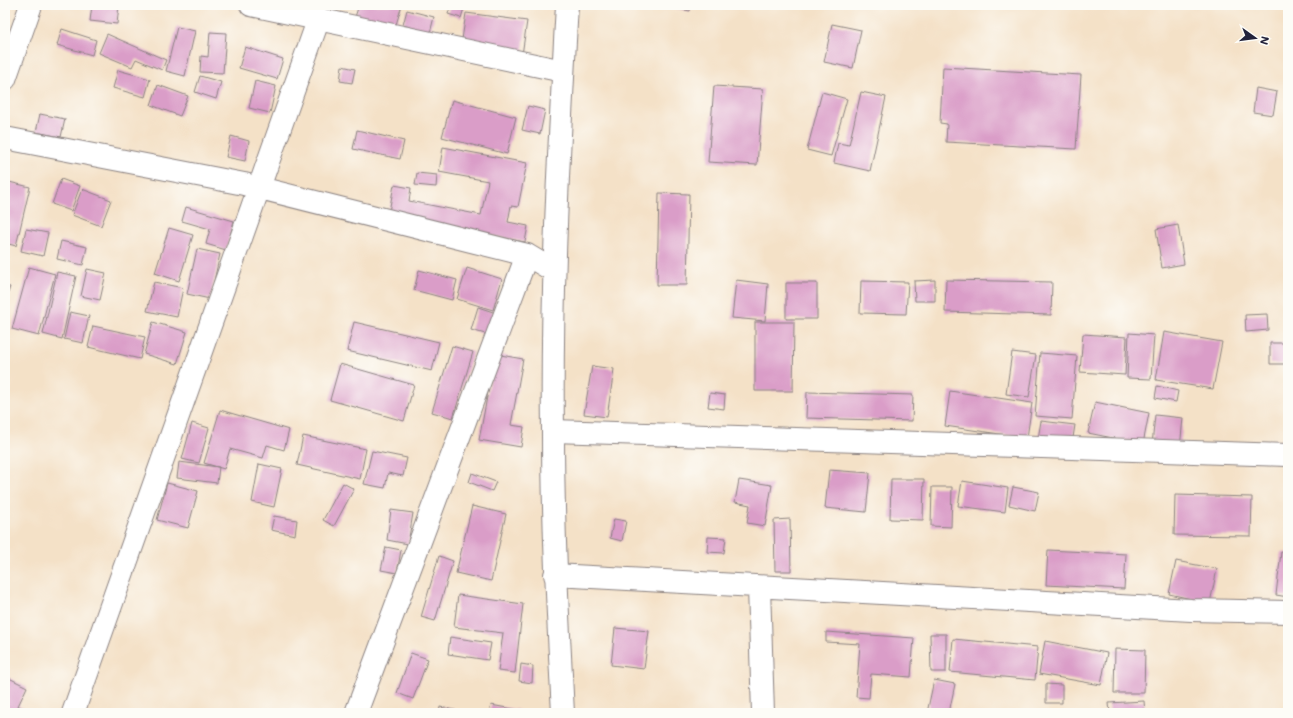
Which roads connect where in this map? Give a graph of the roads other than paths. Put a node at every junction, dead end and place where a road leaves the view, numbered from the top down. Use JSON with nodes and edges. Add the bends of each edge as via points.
{"nodes":[{"id":1,"x":31,"y":5,"type":"edge"},
{"id":2,"x":252,"y":5,"type":"edge"},
{"id":3,"x":567,"y":5,"type":"edge"},
{"id":4,"x":319,"y":18,"type":"junction"},
{"id":5,"x":563,"y":72,"type":"junction"},
{"id":6,"x":5,"y":79,"type":"edge"},
{"id":7,"x":5,"y":138,"type":"edge"},
{"id":8,"x":259,"y":188,"type":"junction"},
{"id":9,"x":527,"y":255,"type":"junction"},
{"id":10,"x":554,"y":271,"type":"junction"},
{"id":11,"x":552,"y":431,"type":"junction"},
{"id":12,"x":1288,"y":455,"type":"edge"},
{"id":13,"x":555,"y":575,"type":"junction"},
{"id":14,"x":759,"y":587,"type":"junction"},
{"id":15,"x":1288,"y":612,"type":"edge"},
{"id":16,"x":72,"y":713,"type":"edge"},
{"id":17,"x":356,"y":713,"type":"edge"},
{"id":18,"x":563,"y":713,"type":"edge"},
{"id":19,"x":763,"y":713,"type":"edge"}],
"edges":[{"from":1,"to":6,"type":"street"},
{"from":2,"to":4,"type":"street"},
{"from":3,"to":5,"type":"street"},
{"from":4,"to":5,"type":"street"},
{"from":4,"to":8,"type":"street"},
{"from":5,"to":10,"type":"street"},
{"from":7,"to":8,"type":"street"},
{"from":8,"to":9,"type":"street"},
{"from":8,"to":16,"type":"street"},
{"from":9,"to":10,"type":"street"},
{"from":9,"to":17,"type":"street"},
{"from":10,"to":11,"type":"street"},
{"from":11,"to":12,"type":"street"},
{"from":11,"to":13,"type":"street"},
{"from":13,"to":14,"type":"street"},
{"from":13,"to":18,"type":"street"},
{"from":14,"to":15,"type":"street","via":[[1191,610]]},
{"from":14,"to":19,"type":"street"}]}
